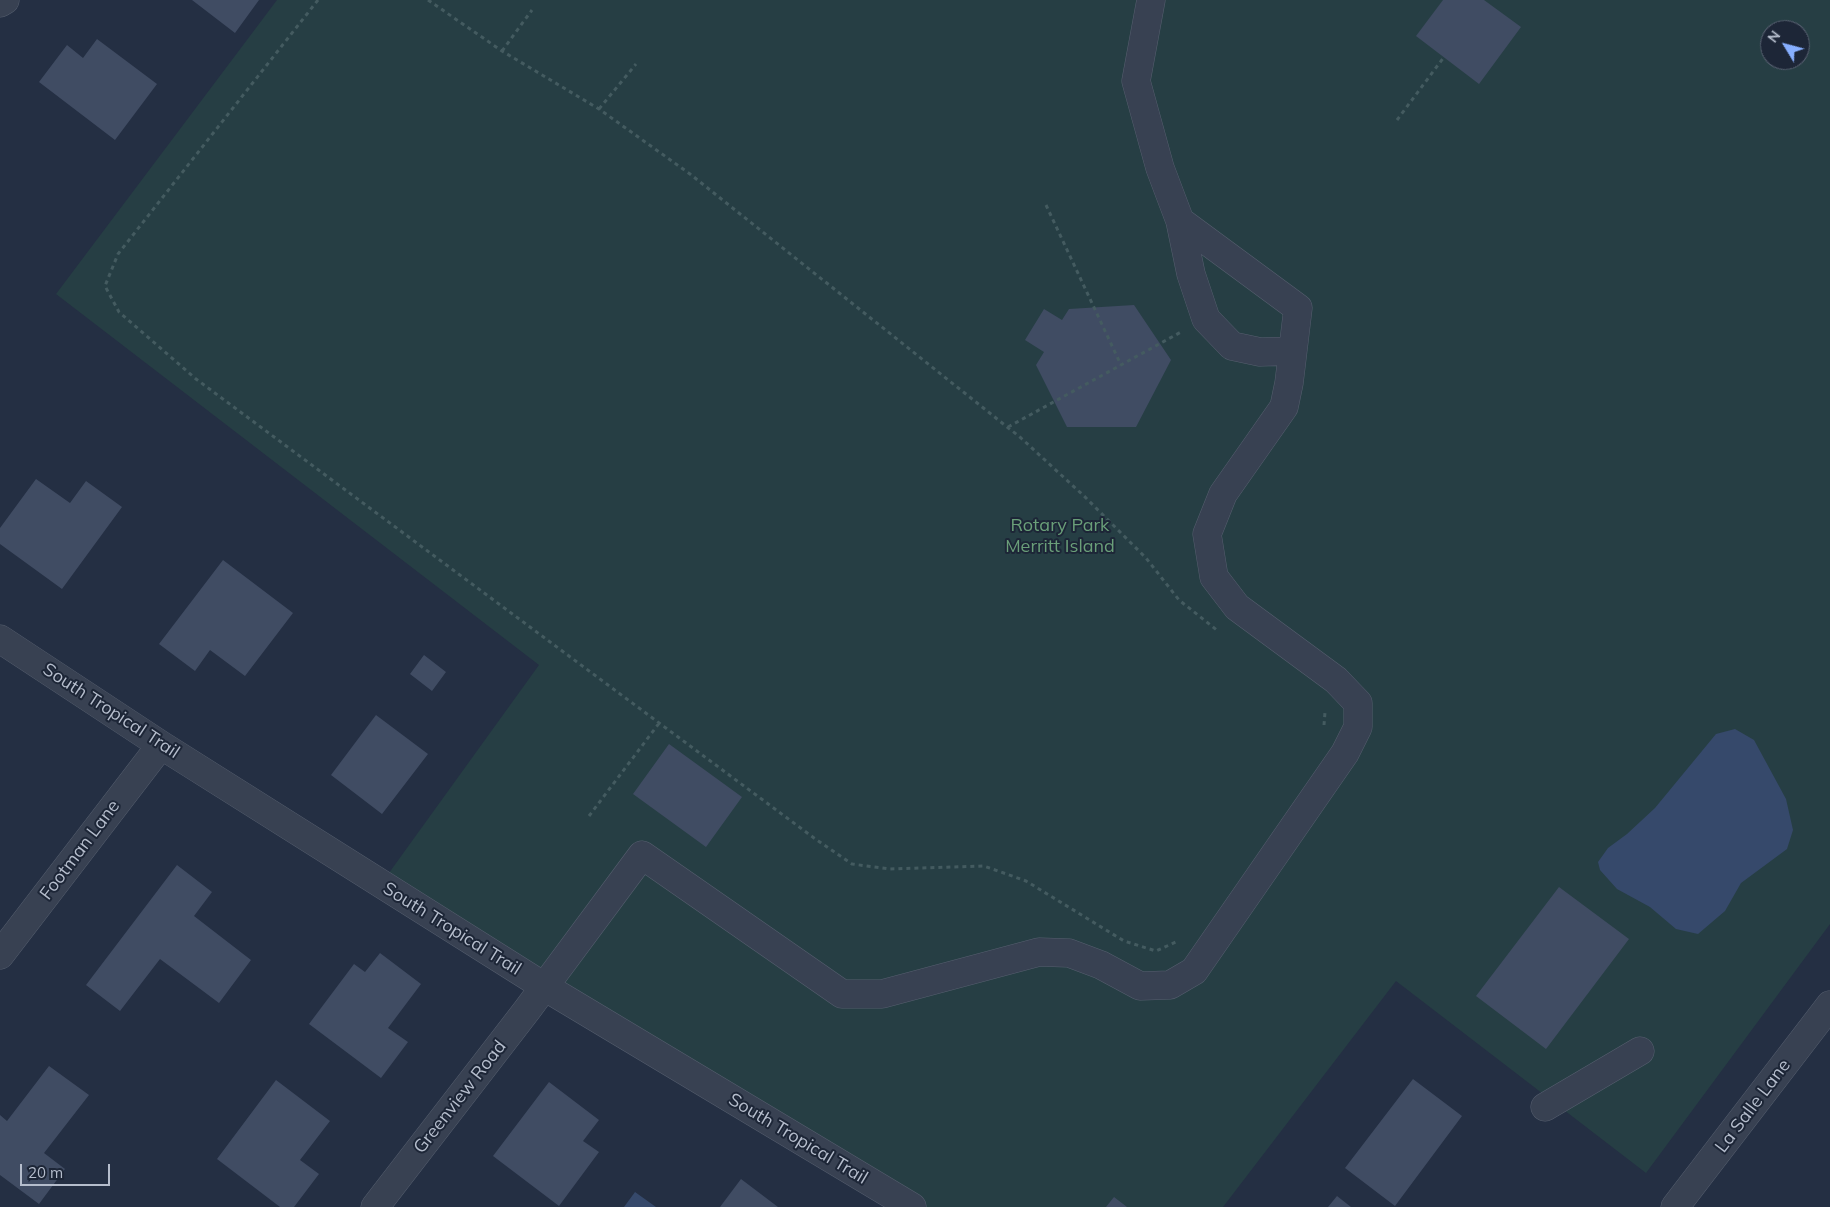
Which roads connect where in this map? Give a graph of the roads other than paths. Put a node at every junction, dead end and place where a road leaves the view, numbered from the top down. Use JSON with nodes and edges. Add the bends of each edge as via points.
{"nodes":[{"id":1,"x":5,"y":0,"type":"edge"},
{"id":2,"x":1151,"y":0,"type":"edge"},
{"id":3,"x":0,"y":3,"type":"edge"},
{"id":4,"x":1180,"y":221,"type":"junction"},
{"id":5,"x":1292,"y":351,"type":"junction"},
{"id":6,"x":0,"y":639,"type":"edge"},
{"id":7,"x":160,"y":745,"type":"junction"},
{"id":8,"x":0,"y":955,"type":"edge"},
{"id":9,"x":544,"y":987,"type":"junction"},
{"id":10,"x":1830,"y":1005,"type":"edge"},
{"id":11,"x":1640,"y":1051,"type":"dead end"},
{"id":12,"x":1545,"y":1107,"type":"dead end"},
{"id":13,"x":906,"y":1205,"type":"edge"},
{"id":14,"x":375,"y":1207,"type":"edge"},
{"id":15,"x":1675,"y":1207,"type":"edge"}],
"edges":[{"from":1,"to":3,"type":"street"},
{"from":2,"to":4,"type":"street","via":[[1136,80],[1160,168]]},
{"from":4,"to":5,"type":"street","via":[[1298,308]]},
{"from":4,"to":5,"type":"street","via":[[1191,274],[1206,319],[1232,346],[1260,352]]},
{"from":5,"to":9,"type":"street","name":"Greenview Road","via":[[1284,407],[1223,494],[1207,534],[1214,577],[1237,607],[1336,680],[1358,703],[1358,727],[1345,752],[1194,971],[1170,985],[1140,986],[1101,965],[1069,953],[1039,952],[882,994],[842,994],[642,855]]},
{"from":6,"to":7,"type":"street","name":"South Tropical Trail"},
{"from":7,"to":8,"type":"street","name":"Footman Lane"},
{"from":7,"to":9,"type":"street","name":"South Tropical Trail"},
{"from":9,"to":13,"type":"street","name":"South Tropical Trail"},
{"from":9,"to":14,"type":"street","name":"Greenview Road"},
{"from":10,"to":15,"type":"street","name":"La Salle Lane"},
{"from":11,"to":12,"type":"street"}]}
